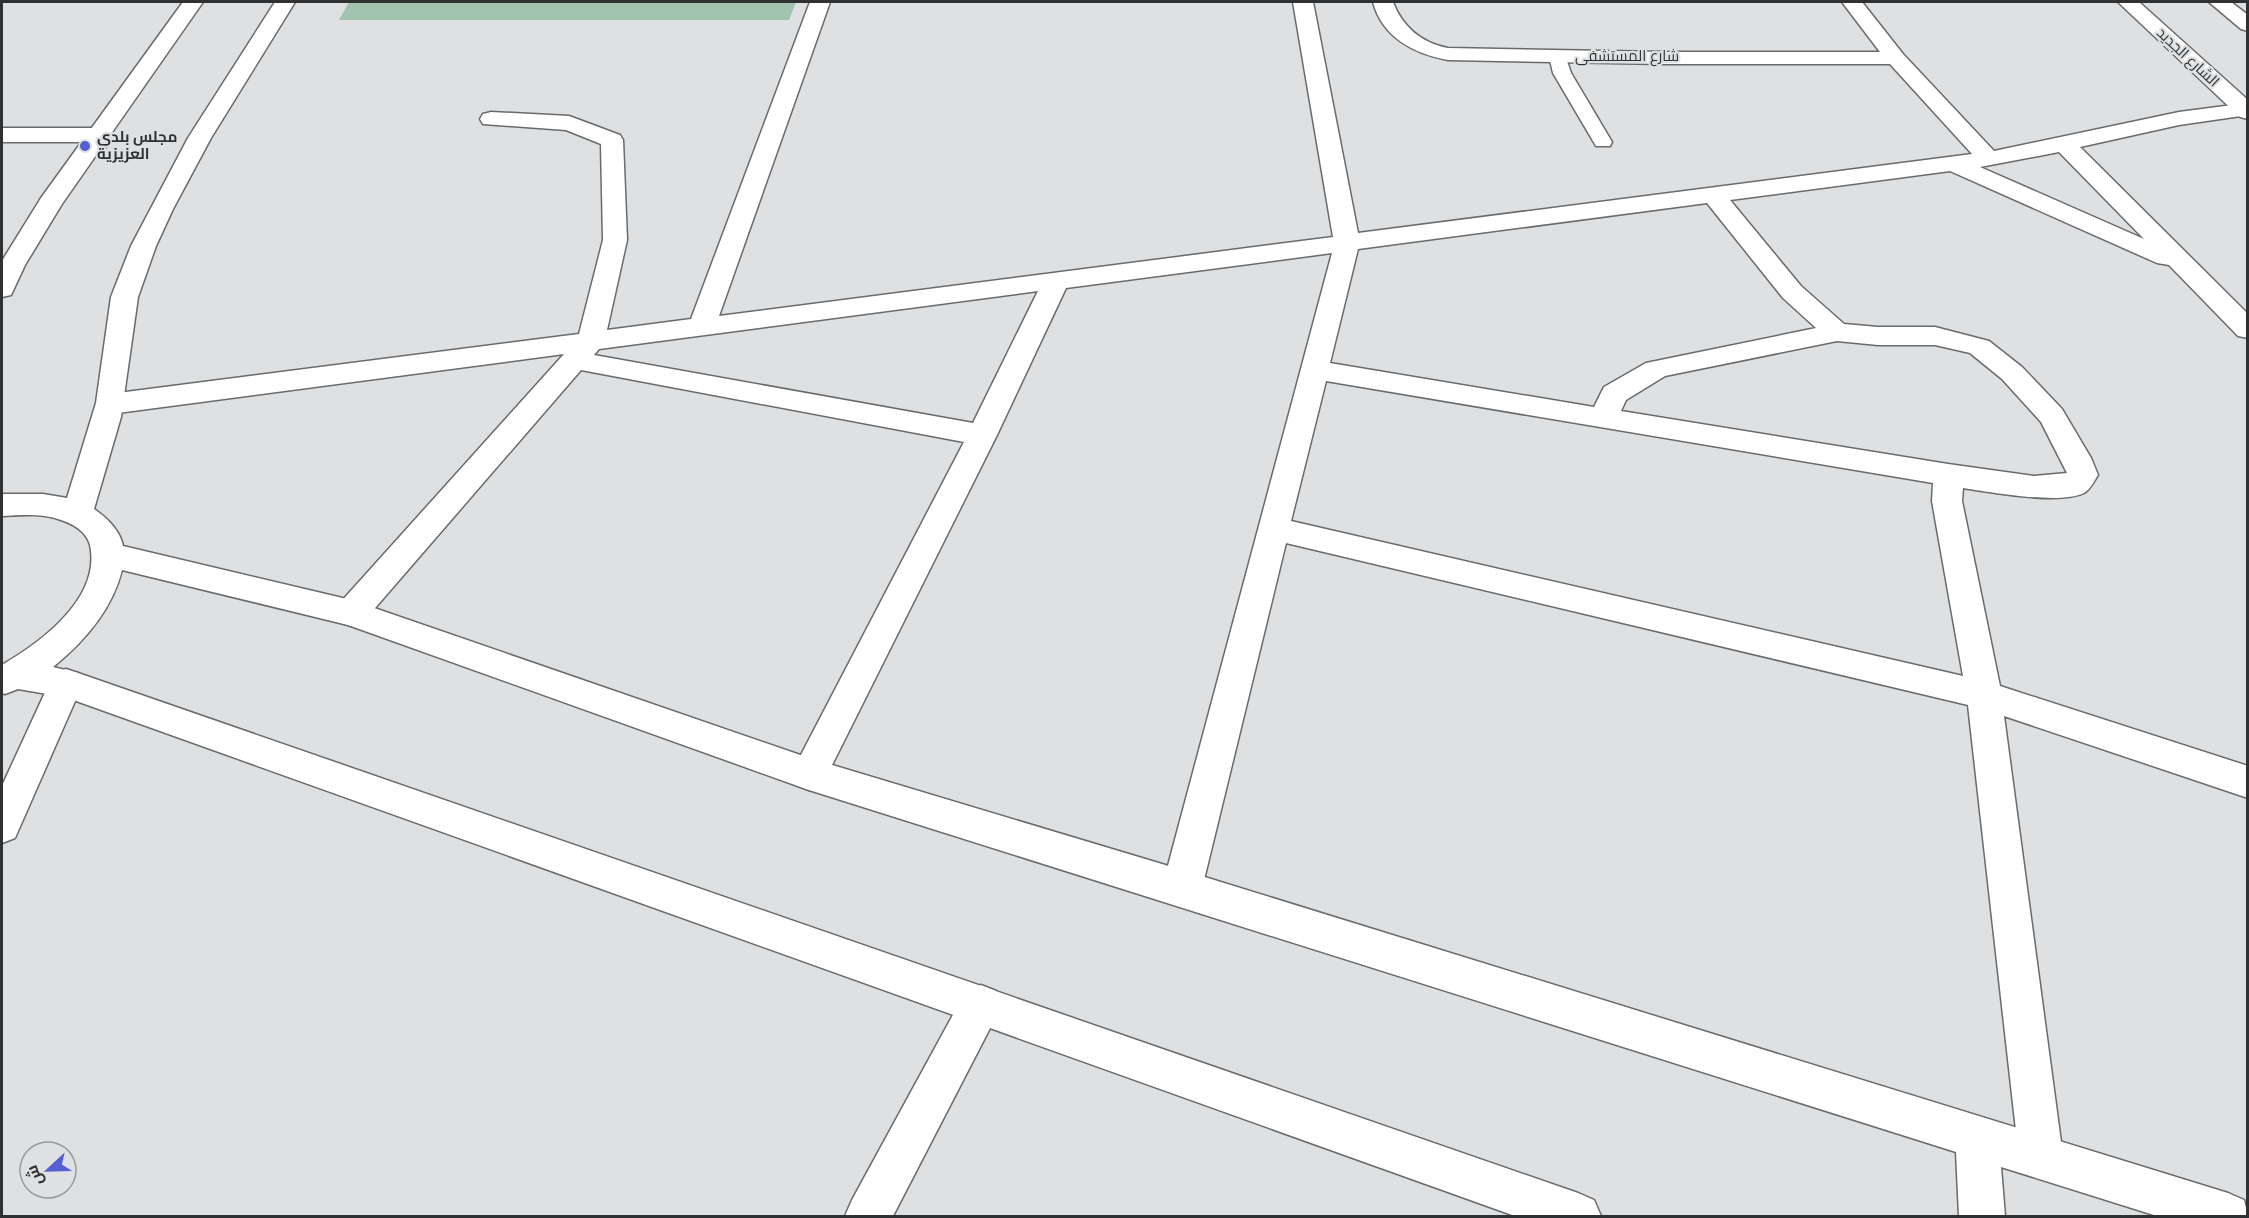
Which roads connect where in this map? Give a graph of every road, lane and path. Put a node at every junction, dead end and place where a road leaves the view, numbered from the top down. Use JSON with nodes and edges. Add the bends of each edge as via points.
{"nodes":[{"id":1,"x":193,"y":2,"type":"edge"},
{"id":2,"x":285,"y":2,"type":"edge"},
{"id":3,"x":820,"y":2,"type":"edge"},
{"id":4,"x":1303,"y":2,"type":"edge"},
{"id":5,"x":1383,"y":2,"type":"edge"},
{"id":6,"x":1852,"y":2,"type":"edge"},
{"id":7,"x":2128,"y":2,"type":"edge"},
{"id":8,"x":2219,"y":2,"type":"edge"},
{"id":9,"x":2247,"y":25,"type":"edge"},
{"id":10,"x":1558,"y":56,"type":"junction"},
{"id":11,"x":1896,"y":58,"type":"junction"},
{"id":12,"x":2246,"y":111,"type":"edge"},
{"id":13,"x":491,"y":119,"type":"dead end"},
{"id":14,"x":2,"y":135,"type":"edge"},
{"id":15,"x":96,"y":135,"type":"junction"},
{"id":16,"x":1603,"y":142,"type":"dead end"},
{"id":17,"x":2064,"y":144,"type":"junction"},
{"id":18,"x":1989,"y":159,"type":"junction"},
{"id":19,"x":1954,"y":164,"type":"junction"},
{"id":20,"x":1713,"y":195,"type":"junction"},
{"id":21,"x":1347,"y":243,"type":"junction"},
{"id":22,"x":2182,"y":264,"type":"junction"},
{"id":23,"x":1056,"y":281,"type":"junction"},
{"id":24,"x":2,"y":289,"type":"edge"},
{"id":25,"x":702,"y":327,"type":"junction"},
{"id":26,"x":2247,"y":330,"type":"edge"},
{"id":27,"x":1837,"y":332,"type":"junction"},
{"id":28,"x":582,"y":351,"type":"junction"},
{"id":29,"x":1315,"y":370,"type":"junction"},
{"id":30,"x":110,"y":404,"type":"junction"},
{"id":31,"x":1604,"y":417,"type":"junction"},
{"id":32,"x":982,"y":435,"type":"junction"},
{"id":33,"x":1948,"y":475,"type":"junction"},
{"id":34,"x":2,"y":505,"type":"edge"},
{"id":35,"x":78,"y":512,"type":"junction"},
{"id":36,"x":1274,"y":529,"type":"junction"},
{"id":37,"x":108,"y":555,"type":"junction"},
{"id":38,"x":351,"y":613,"type":"junction"},
{"id":39,"x":9,"y":679,"type":"edge"},
{"id":40,"x":66,"y":682,"type":"junction"},
{"id":41,"x":1984,"y":695,"type":"junction"},
{"id":42,"x":809,"y":774,"type":"junction"},
{"id":43,"x":2247,"y":782,"type":"edge"},
{"id":44,"x":2,"y":826,"type":"edge"},
{"id":45,"x":1182,"y":888,"type":"junction"},
{"id":46,"x":981,"y":1005,"type":"junction"},
{"id":47,"x":1977,"y":1137,"type":"junction"},
{"id":48,"x":2041,"y":1157,"type":"junction"},
{"id":49,"x":868,"y":1216,"type":"edge"},
{"id":50,"x":1578,"y":1216,"type":"edge"},
{"id":51,"x":1982,"y":1216,"type":"edge"},
{"id":52,"x":2228,"y":1216,"type":"edge"}],
"edges":[{"from":1,"to":15,"type":"street"},
{"from":2,"to":30,"type":"street","via":[[182,168],[151,226],[119,324]]},
{"from":3,"to":25,"type":"street"},
{"from":4,"to":21,"type":"street"},
{"from":5,"to":10,"type":"street","name":"شارع المستشفى","via":[[1400,31],[1422,47],[1452,55]]},
{"from":6,"to":11,"type":"street"},
{"from":7,"to":12,"type":"street","name":"الشارع الجديد"},
{"from":8,"to":9,"type":"street"},
{"from":10,"to":11,"type":"street","name":"شارع المستشفى"},
{"from":10,"to":16,"type":"lane","via":[[1562,73]]},
{"from":11,"to":18,"type":"street"},
{"from":12,"to":17,"type":"street","via":[[2186,117]]},
{"from":13,"to":28,"type":"street","via":[[569,123],[612,140],[615,240]]},
{"from":14,"to":15,"type":"street"},
{"from":15,"to":24,"type":"street","via":[[12,265]]},
{"from":17,"to":18,"type":"street"},
{"from":17,"to":22,"type":"street"},
{"from":18,"to":19,"type":"street"},
{"from":19,"to":20,"type":"street"},
{"from":19,"to":22,"type":"street"},
{"from":20,"to":21,"type":"street"},
{"from":20,"to":27,"type":"street","via":[[1792,292]]},
{"from":21,"to":23,"type":"street"},
{"from":21,"to":29,"type":"street"},
{"from":22,"to":26,"type":"street"},
{"from":23,"to":25,"type":"street"},
{"from":23,"to":32,"type":"street"},
{"from":25,"to":28,"type":"street"},
{"from":27,"to":31,"type":"street","via":[[1656,369],[1614,394]]},
{"from":27,"to":33,"type":"street","via":[[1935,336],[1979,347],[2012,373],[2052,416],[2083,475],[2074,485],[2034,487]]},
{"from":28,"to":30,"type":"street"},
{"from":28,"to":32,"type":"street"},
{"from":28,"to":38,"type":"street"},
{"from":29,"to":31,"type":"street"},
{"from":29,"to":36,"type":"street"},
{"from":30,"to":35,"type":"street"},
{"from":31,"to":33,"type":"street"},
{"from":32,"to":42,"type":"street"},
{"from":33,"to":41,"type":"street","via":[[1947,501]]},
{"from":34,"to":35,"type":"street","via":[[52,504]]},
{"from":35,"to":37,"type":"street","via":[[94,523],[104,538]]},
{"from":36,"to":41,"type":"street"},
{"from":36,"to":45,"type":"street"},
{"from":37,"to":38,"type":"street"},
{"from":37,"to":39,"type":"street","via":[[103,583],[85,614],[56,645]]},
{"from":38,"to":42,"type":"street"},
{"from":39,"to":40,"type":"street"},
{"from":40,"to":44,"type":"street"},
{"from":40,"to":46,"type":"street"},
{"from":41,"to":43,"type":"street"},
{"from":41,"to":48,"type":"street"},
{"from":42,"to":45,"type":"street"},
{"from":45,"to":47,"type":"street"},
{"from":46,"to":49,"type":"street"},
{"from":46,"to":50,"type":"street"},
{"from":47,"to":48,"type":"street"},
{"from":47,"to":51,"type":"street"},
{"from":48,"to":52,"type":"street"}]}
